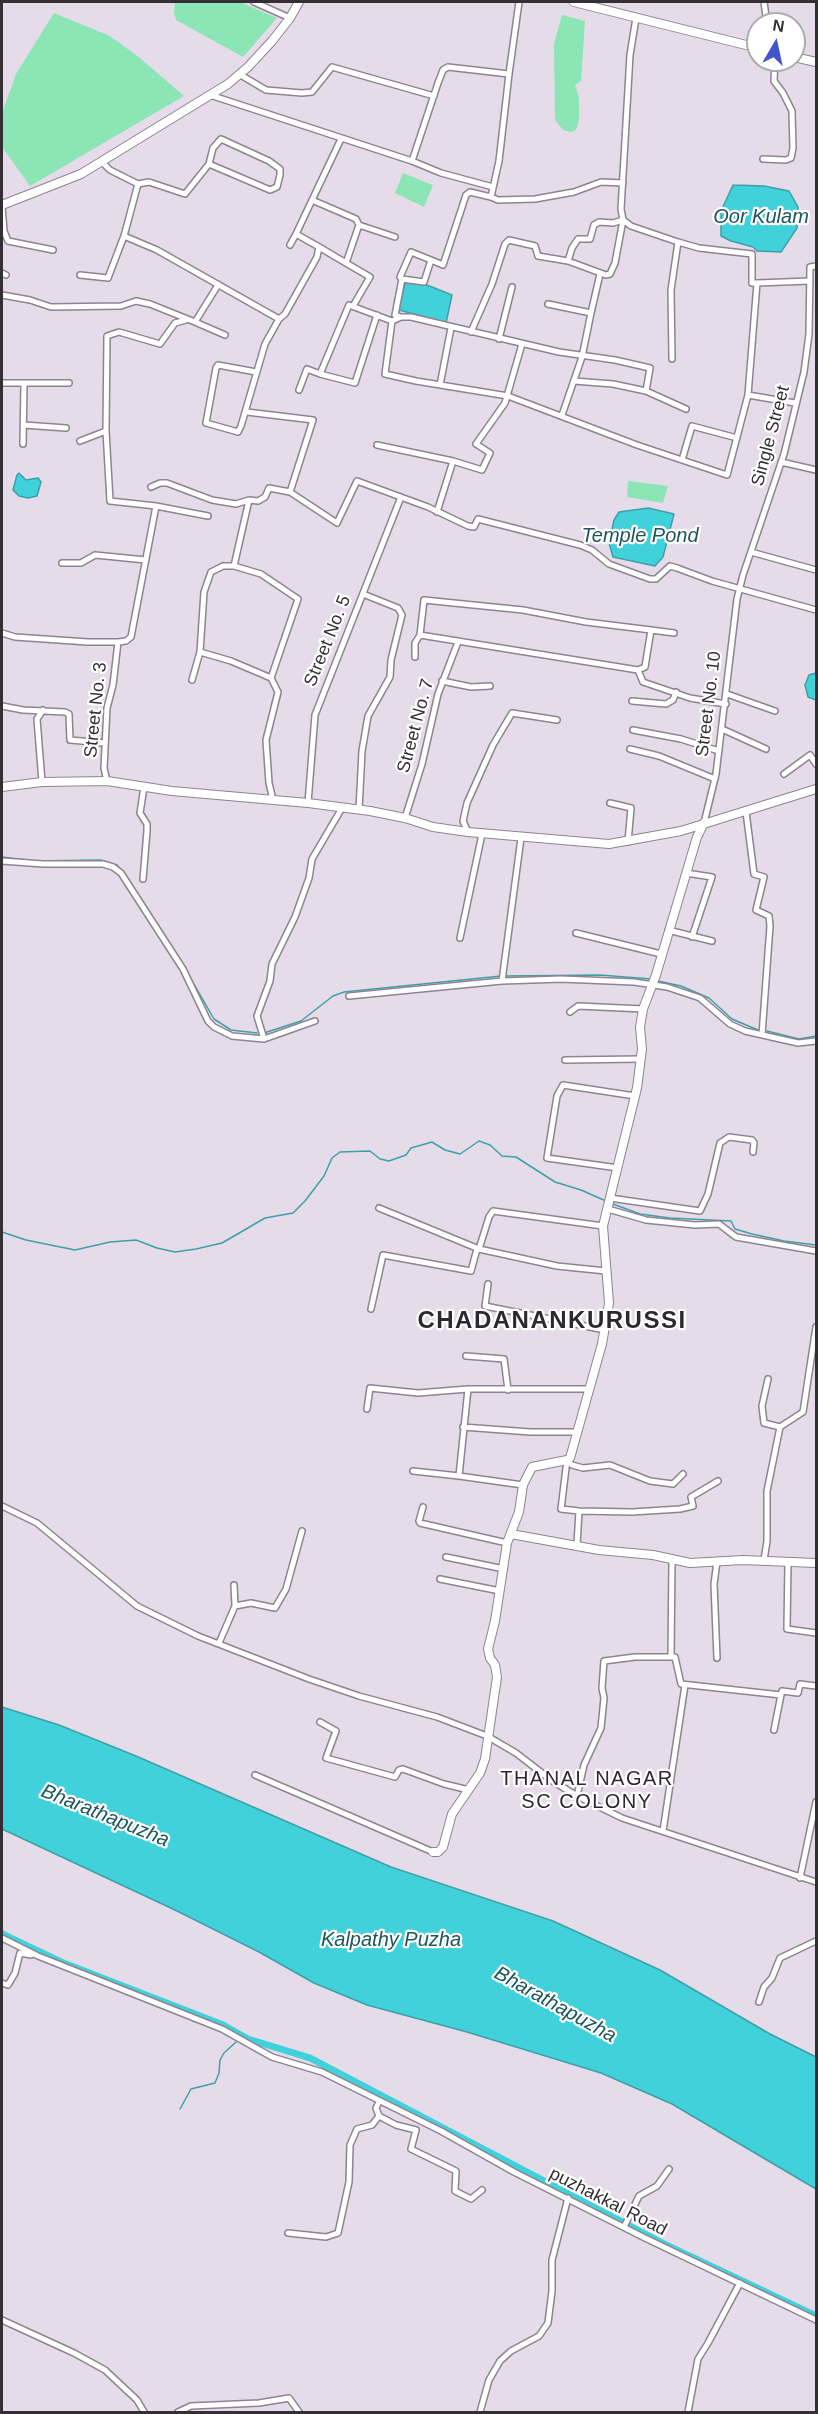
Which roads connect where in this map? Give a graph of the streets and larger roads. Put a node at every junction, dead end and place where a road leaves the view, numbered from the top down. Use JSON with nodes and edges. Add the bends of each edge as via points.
{"nodes":[{"id":1,"x":254,"y":2,"type":"edge"},
{"id":2,"x":298,"y":2,"type":"edge"},
{"id":3,"x":519,"y":2,"type":"edge"},
{"id":4,"x":574,"y":2,"type":"edge"},
{"id":5,"x":290,"y":18,"type":"junction"},
{"id":6,"x":636,"y":18,"type":"junction"},
{"id":7,"x":746,"y":45,"type":"edge"},
{"id":8,"x":774,"y":72,"type":"edge"},
{"id":9,"x":239,"y":74,"type":"junction"},
{"id":10,"x":509,"y":74,"type":"junction"},
{"id":11,"x":210,"y":95,"type":"junction"},
{"id":12,"x":434,"y":96,"type":"junction"},
{"id":13,"x":341,"y":139,"type":"junction"},
{"id":14,"x":763,"y":159,"type":"dead end"},
{"id":15,"x":412,"y":161,"type":"junction"},
{"id":16,"x":102,"y":162,"type":"junction"},
{"id":17,"x":208,"y":164,"type":"junction"},
{"id":18,"x":623,"y":183,"type":"junction"},
{"id":19,"x":138,"y":184,"type":"junction"},
{"id":20,"x":493,"y":187,"type":"junction"},
{"id":21,"x":491,"y":197,"type":"junction"},
{"id":22,"x":312,"y":200,"type":"junction"},
{"id":23,"x":2,"y":206,"type":"edge"},
{"id":24,"x":623,"y":220,"type":"junction"},
{"id":25,"x":358,"y":225,"type":"junction"},
{"id":26,"x":296,"y":234,"type":"junction"},
{"id":27,"x":124,"y":236,"type":"junction"},
{"id":28,"x":394,"y":237,"type":"dead end"},
{"id":29,"x":678,"y":242,"type":"junction"},
{"id":30,"x":290,"y":245,"type":"dead end"},
{"id":31,"x":320,"y":248,"type":"junction"},
{"id":32,"x":53,"y":250,"type":"dead end"},
{"id":33,"x":431,"y":260,"type":"junction"},
{"id":34,"x":568,"y":261,"type":"junction"},
{"id":35,"x":346,"y":263,"type":"junction"},
{"id":36,"x":816,"y":267,"type":"edge"},
{"id":37,"x":600,"y":274,"type":"junction"},
{"id":38,"x":80,"y":275,"type":"dead end"},
{"id":39,"x":402,"y":279,"type":"junction"},
{"id":40,"x":757,"y":283,"type":"junction"},
{"id":41,"x":810,"y":284,"type":"junction"},
{"id":42,"x":218,"y":285,"type":"junction"},
{"id":43,"x":512,"y":287,"type":"dead end"},
{"id":44,"x":2,"y":296,"type":"edge"},
{"id":45,"x":548,"y":304,"type":"dead end"},
{"id":46,"x":353,"y":306,"type":"junction"},
{"id":47,"x":591,"y":313,"type":"junction"},
{"id":48,"x":377,"y":315,"type":"junction"},
{"id":49,"x":401,"y":317,"type":"junction"},
{"id":50,"x":279,"y":319,"type":"junction"},
{"id":51,"x":186,"y":320,"type":"junction"},
{"id":52,"x":392,"y":321,"type":"junction"},
{"id":53,"x":195,"y":322,"type":"junction"},
{"id":54,"x":451,"y":328,"type":"junction"},
{"id":55,"x":471,"y":333,"type":"junction"},
{"id":56,"x":225,"y":335,"type":"dead end"},
{"id":57,"x":499,"y":339,"type":"junction"},
{"id":58,"x":522,"y":344,"type":"junction"},
{"id":59,"x":582,"y":357,"type":"junction"},
{"id":60,"x":672,"y":359,"type":"dead end"},
{"id":61,"x":256,"y":372,"type":"junction"},
{"id":62,"x":320,"y":374,"type":"junction"},
{"id":63,"x":574,"y":381,"type":"junction"},
{"id":64,"x":2,"y":382,"type":"edge"},
{"id":65,"x":24,"y":383,"type":"junction"},
{"id":66,"x":69,"y":383,"type":"dead end"},
{"id":67,"x":440,"y":385,"type":"junction"},
{"id":68,"x":299,"y":390,"type":"dead end"},
{"id":69,"x":646,"y":391,"type":"junction"},
{"id":70,"x":748,"y":395,"type":"junction"},
{"id":71,"x":508,"y":396,"type":"junction"},
{"id":72,"x":795,"y":403,"type":"junction"},
{"id":73,"x":686,"y":409,"type":"dead end"},
{"id":74,"x":247,"y":412,"type":"junction"},
{"id":75,"x":562,"y":415,"type":"junction"},
{"id":76,"x":24,"y":425,"type":"junction"},
{"id":77,"x":66,"y":428,"type":"dead end"},
{"id":78,"x":106,"y":431,"type":"junction"},
{"id":79,"x":737,"y":438,"type":"junction"},
{"id":80,"x":80,"y":441,"type":"dead end"},
{"id":81,"x":23,"y":444,"type":"dead end"},
{"id":82,"x":376,"y":445,"type":"dead end"},
{"id":83,"x":682,"y":460,"type":"junction"},
{"id":84,"x":453,"y":461,"type":"junction"},
{"id":85,"x":781,"y":462,"type":"junction"},
{"id":86,"x":816,"y":470,"type":"edge"},
{"id":87,"x":151,"y":487,"type":"dead end"},
{"id":88,"x":290,"y":492,"type":"junction"},
{"id":89,"x":401,"y":497,"type":"junction"},
{"id":90,"x":249,"y":500,"type":"junction"},
{"id":91,"x":156,"y":506,"type":"junction"},
{"id":92,"x":437,"y":512,"type":"junction"},
{"id":93,"x":208,"y":516,"type":"dead end"},
{"id":94,"x":751,"y":552,"type":"junction"},
{"id":95,"x":146,"y":560,"type":"junction"},
{"id":96,"x":62,"y":563,"type":"dead end"},
{"id":97,"x":234,"y":566,"type":"junction"},
{"id":98,"x":816,"y":570,"type":"edge"},
{"id":99,"x":740,"y":588,"type":"junction"},
{"id":100,"x":363,"y":594,"type":"junction"},
{"id":101,"x":816,"y":609,"type":"edge"},
{"id":102,"x":651,"y":630,"type":"junction"},
{"id":103,"x":2,"y":633,"type":"edge"},
{"id":104,"x":674,"y":633,"type":"dead end"},
{"id":105,"x":420,"y":635,"type":"junction"},
{"id":106,"x":118,"y":642,"type":"junction"},
{"id":107,"x":458,"y":642,"type":"junction"},
{"id":108,"x":200,"y":652,"type":"junction"},
{"id":109,"x":415,"y":657,"type":"dead end"},
{"id":110,"x":638,"y":670,"type":"junction"},
{"id":111,"x":271,"y":678,"type":"junction"},
{"id":112,"x":192,"y":680,"type":"dead end"},
{"id":113,"x":442,"y":681,"type":"junction"},
{"id":114,"x":490,"y":686,"type":"dead end"},
{"id":115,"x":676,"y":692,"type":"junction"},
{"id":116,"x":727,"y":694,"type":"junction"},
{"id":117,"x":632,"y":701,"type":"dead end"},
{"id":118,"x":726,"y":704,"type":"junction"},
{"id":119,"x":2,"y":706,"type":"edge"},
{"id":120,"x":775,"y":711,"type":"dead end"},
{"id":121,"x":42,"y":712,"type":"junction"},
{"id":122,"x":557,"y":720,"type":"dead end"},
{"id":123,"x":722,"y":729,"type":"junction"},
{"id":124,"x":633,"y":730,"type":"dead end"},
{"id":125,"x":105,"y":743,"type":"junction"},
{"id":126,"x":630,"y":749,"type":"dead end"},
{"id":127,"x":766,"y":749,"type":"dead end"},
{"id":128,"x":719,"y":750,"type":"junction"},
{"id":129,"x":816,"y":764,"type":"edge"},
{"id":130,"x":784,"y":774,"type":"dead end"},
{"id":131,"x":715,"y":779,"type":"junction"},
{"id":132,"x":107,"y":781,"type":"junction"},
{"id":133,"x":42,"y":782,"type":"junction"},
{"id":134,"x":2,"y":787,"type":"edge"},
{"id":135,"x":144,"y":787,"type":"junction"},
{"id":136,"x":816,"y":789,"type":"edge"},
{"id":137,"x":273,"y":800,"type":"junction"},
{"id":138,"x":308,"y":803,"type":"junction"},
{"id":139,"x":610,"y":803,"type":"dead end"},
{"id":140,"x":342,"y":808,"type":"junction"},
{"id":141,"x":359,"y":810,"type":"junction"},
{"id":142,"x":746,"y":812,"type":"junction"},
{"id":143,"x":405,"y":818,"type":"junction"},
{"id":144,"x":704,"y":823,"type":"junction"},
{"id":145,"x":468,"y":832,"type":"junction"},
{"id":146,"x":482,"y":834,"type":"junction"},
{"id":147,"x":521,"y":838,"type":"junction"},
{"id":148,"x":628,"y":842,"type":"junction"},
{"id":149,"x":2,"y":861,"type":"edge"},
{"id":150,"x":686,"y":873,"type":"junction"},
{"id":151,"x":143,"y":879,"type":"dead end"},
{"id":152,"x":668,"y":930,"type":"junction"},
{"id":153,"x":576,"y":933,"type":"dead end"},
{"id":154,"x":692,"y":937,"type":"junction"},
{"id":155,"x":460,"y":938,"type":"dead end"},
{"id":156,"x":712,"y":941,"type":"dead end"},
{"id":157,"x":661,"y":954,"type":"junction"},
{"id":158,"x":502,"y":981,"type":"junction"},
{"id":159,"x":652,"y":984,"type":"junction"},
{"id":160,"x":350,"y":996,"type":"dead end"},
{"id":161,"x":643,"y":1009,"type":"junction"},
{"id":162,"x":570,"y":1012,"type":"dead end"},
{"id":163,"x":315,"y":1021,"type":"dead end"},
{"id":164,"x":762,"y":1035,"type":"junction"},
{"id":165,"x":264,"y":1039,"type":"junction"},
{"id":166,"x":816,"y":1041,"type":"edge"},
{"id":167,"x":641,"y":1059,"type":"junction"},
{"id":168,"x":565,"y":1060,"type":"dead end"},
{"id":169,"x":635,"y":1096,"type":"junction"},
{"id":170,"x":753,"y":1152,"type":"dead end"},
{"id":171,"x":618,"y":1168,"type":"junction"},
{"id":172,"x":609,"y":1204,"type":"junction"},
{"id":173,"x":379,"y":1208,"type":"dead end"},
{"id":174,"x":603,"y":1226,"type":"junction"},
{"id":175,"x":478,"y":1249,"type":"junction"},
{"id":176,"x":816,"y":1251,"type":"edge"},
{"id":177,"x":606,"y":1271,"type":"junction"},
{"id":178,"x":488,"y":1284,"type":"dead end"},
{"id":179,"x":371,"y":1309,"type":"dead end"},
{"id":180,"x":816,"y":1327,"type":"edge"},
{"id":181,"x":605,"y":1330,"type":"junction"},
{"id":182,"x":466,"y":1356,"type":"dead end"},
{"id":183,"x":768,"y":1378,"type":"dead end"},
{"id":184,"x":468,"y":1389,"type":"junction"},
{"id":185,"x":589,"y":1389,"type":"junction"},
{"id":186,"x":508,"y":1390,"type":"junction"},
{"id":187,"x":367,"y":1409,"type":"dead end"},
{"id":188,"x":463,"y":1426,"type":"junction"},
{"id":189,"x":780,"y":1427,"type":"junction"},
{"id":190,"x":578,"y":1432,"type":"junction"},
{"id":191,"x":567,"y":1460,"type":"junction"},
{"id":192,"x":413,"y":1471,"type":"dead end"},
{"id":193,"x":683,"y":1474,"type":"dead end"},
{"id":194,"x":459,"y":1476,"type":"junction"},
{"id":195,"x":718,"y":1481,"type":"dead end"},
{"id":196,"x":523,"y":1485,"type":"junction"},
{"id":197,"x":2,"y":1506,"type":"edge"},
{"id":198,"x":423,"y":1507,"type":"dead end"},
{"id":199,"x":579,"y":1511,"type":"junction"},
{"id":200,"x":302,"y":1531,"type":"dead end"},
{"id":201,"x":511,"y":1534,"type":"junction"},
{"id":202,"x":507,"y":1543,"type":"junction"},
{"id":203,"x":577,"y":1545,"type":"junction"},
{"id":204,"x":446,"y":1557,"type":"dead end"},
{"id":205,"x":672,"y":1559,"type":"junction"},
{"id":206,"x":764,"y":1560,"type":"junction"},
{"id":207,"x":788,"y":1561,"type":"junction"},
{"id":208,"x":717,"y":1562,"type":"junction"},
{"id":209,"x":816,"y":1563,"type":"edge"},
{"id":210,"x":504,"y":1569,"type":"junction"},
{"id":211,"x":440,"y":1579,"type":"dead end"},
{"id":212,"x":234,"y":1585,"type":"dead end"},
{"id":213,"x":500,"y":1592,"type":"junction"},
{"id":214,"x":235,"y":1606,"type":"junction"},
{"id":215,"x":816,"y":1633,"type":"edge"},
{"id":216,"x":219,"y":1643,"type":"junction"},
{"id":217,"x":671,"y":1657,"type":"junction"},
{"id":218,"x":717,"y":1658,"type":"dead end"},
{"id":219,"x":685,"y":1685,"type":"junction"},
{"id":220,"x":816,"y":1686,"type":"edge"},
{"id":221,"x":782,"y":1695,"type":"junction"},
{"id":222,"x":320,"y":1722,"type":"dead end"},
{"id":223,"x":774,"y":1730,"type":"dead end"},
{"id":224,"x":487,"y":1741,"type":"junction"},
{"id":225,"x":255,"y":1775,"type":"dead end"},
{"id":226,"x":469,"y":1790,"type":"junction"},
{"id":227,"x":577,"y":1796,"type":"junction"},
{"id":228,"x":816,"y":1802,"type":"edge"},
{"id":229,"x":663,"y":1831,"type":"junction"},
{"id":230,"x":432,"y":1852,"type":"joint"},
{"id":231,"x":800,"y":1878,"type":"junction"},
{"id":232,"x":816,"y":1882,"type":"edge"},
{"id":233,"x":2,"y":1938,"type":"edge"},
{"id":234,"x":816,"y":1941,"type":"edge"},
{"id":235,"x":39,"y":1956,"type":"junction"},
{"id":236,"x":2,"y":1983,"type":"edge"},
{"id":237,"x":759,"y":2002,"type":"dead end"},
{"id":238,"x":379,"y":2102,"type":"junction"},
{"id":239,"x":379,"y":2116,"type":"junction"},
{"id":240,"x":669,"y":2169,"type":"dead end"},
{"id":241,"x":482,"y":2190,"type":"dead end"},
{"id":242,"x":568,"y":2198,"type":"junction"},
{"id":243,"x":624,"y":2227,"type":"junction"},
{"id":244,"x":288,"y":2233,"type":"dead end"},
{"id":245,"x":740,"y":2283,"type":"junction"},
{"id":246,"x":2,"y":2320,"type":"edge"},
{"id":247,"x":816,"y":2320,"type":"edge"},
{"id":248,"x":144,"y":2412,"type":"edge"},
{"id":249,"x":178,"y":2412,"type":"edge"},
{"id":250,"x":299,"y":2412,"type":"edge"},
{"id":251,"x":480,"y":2412,"type":"edge"},
{"id":252,"x":688,"y":2412,"type":"edge"}],
"edges":[{"from":1,"to":5,"type":"street"},
{"from":2,"to":5,"type":"street"},
{"from":3,"to":10,"type":"street"},
{"from":4,"to":6,"type":"street"},
{"from":5,"to":9,"type":"street"},
{"from":6,"to":7,"type":"street"},
{"from":6,"to":18,"type":"street","via":[[630,55]]},
{"from":8,"to":14,"type":"street","via":[[774,81],[792,111],[793,148],[791,158],[786,160]]},
{"from":9,"to":11,"type":"street"},
{"from":9,"to":12,"type":"street","via":[[266,90],[302,93],[312,92],[332,67]]},
{"from":10,"to":12,"type":"street","via":[[448,67],[443,70]]},
{"from":10,"to":20,"type":"street"},
{"from":11,"to":13,"type":"street"},
{"from":11,"to":16,"type":"street"},
{"from":12,"to":15,"type":"street"},
{"from":13,"to":15,"type":"street"},
{"from":13,"to":22,"type":"street"},
{"from":15,"to":20,"type":"street"},
{"from":16,"to":19,"type":"street"},
{"from":16,"to":23,"type":"street"},
{"from":17,"to":17,"type":"street","via":[[270,190],[277,187],[280,175],[280,169],[269,161],[221,139]]},
{"from":17,"to":19,"type":"street","via":[[185,194],[149,182]]},
{"from":18,"to":21,"type":"street","via":[[601,182],[535,199]]},
{"from":18,"to":24,"type":"street"},
{"from":19,"to":27,"type":"street"},
{"from":20,"to":21,"type":"street"},
{"from":21,"to":33,"type":"street","via":[[470,192],[466,195],[443,265]]},
{"from":22,"to":25,"type":"street","via":[[356,219]]},
{"from":22,"to":26,"type":"street"},
{"from":23,"to":32,"type":"street","via":[[8,241]]},
{"from":24,"to":29,"type":"street"},
{"from":24,"to":34,"type":"street","via":[[594,225],[590,238],[578,239]]},
{"from":24,"to":37,"type":"street","via":[[615,263],[610,274]]},
{"from":25,"to":28,"type":"street"},
{"from":25,"to":35,"type":"street"},
{"from":26,"to":30,"type":"street"},
{"from":26,"to":31,"type":"street"},
{"from":27,"to":38,"type":"street","via":[[108,278]]},
{"from":27,"to":42,"type":"street"},
{"from":29,"to":40,"type":"street","via":[[752,254],[752,283]]},
{"from":29,"to":60,"type":"street","via":[[670,290]]},
{"from":31,"to":35,"type":"street"},
{"from":31,"to":50,"type":"street"},
{"from":33,"to":39,"type":"street","via":[[424,282]]},
{"from":33,"to":39,"type":"street","via":[[411,252],[399,277]]},
{"from":34,"to":37,"type":"street"},
{"from":34,"to":55,"type":"street","via":[[538,256],[535,246],[509,240]]},
{"from":35,"to":46,"type":"street","via":[[370,277]]},
{"from":36,"to":41,"type":"street","via":[[810,267]]},
{"from":37,"to":47,"type":"street"},
{"from":39,"to":49,"type":"street","via":[[395,315]]},
{"from":40,"to":41,"type":"street"},
{"from":40,"to":70,"type":"street"},
{"from":41,"to":72,"type":"street","name":"Single Street","via":[[809,334]]},
{"from":42,"to":50,"type":"street"},
{"from":42,"to":53,"type":"street"},
{"from":43,"to":57,"type":"street"},
{"from":44,"to":51,"type":"street","via":[[51,307],[121,306],[136,302]]},
{"from":45,"to":47,"type":"street"},
{"from":46,"to":48,"type":"street"},
{"from":46,"to":62,"type":"street","via":[[349,305]]},
{"from":47,"to":59,"type":"street"},
{"from":48,"to":52,"type":"street"},
{"from":48,"to":62,"type":"street","via":[[356,383]]},
{"from":49,"to":52,"type":"street"},
{"from":49,"to":54,"type":"street"},
{"from":50,"to":61,"type":"street"},
{"from":51,"to":53,"type":"street"},
{"from":51,"to":78,"type":"street","via":[[175,323],[159,344],[119,332],[107,336]]},
{"from":52,"to":67,"type":"street","via":[[385,374]]},
{"from":53,"to":56,"type":"street"},
{"from":54,"to":55,"type":"street"},
{"from":54,"to":67,"type":"street"},
{"from":55,"to":57,"type":"street"},
{"from":57,"to":58,"type":"street"},
{"from":58,"to":59,"type":"street"},
{"from":58,"to":71,"type":"street"},
{"from":59,"to":63,"type":"street"},
{"from":59,"to":69,"type":"street","via":[[650,368]]},
{"from":61,"to":74,"type":"street"},
{"from":61,"to":74,"type":"street","via":[[218,365],[206,423],[238,432]]},
{"from":62,"to":68,"type":"street","via":[[307,369]]},
{"from":63,"to":69,"type":"street"},
{"from":63,"to":75,"type":"street"},
{"from":64,"to":65,"type":"street"},
{"from":65,"to":66,"type":"street"},
{"from":65,"to":76,"type":"street"},
{"from":67,"to":71,"type":"street"},
{"from":69,"to":73,"type":"street"},
{"from":70,"to":72,"type":"street"},
{"from":70,"to":79,"type":"street"},
{"from":71,"to":75,"type":"street"},
{"from":71,"to":84,"type":"street","via":[[476,444],[489,453],[482,470]]},
{"from":72,"to":85,"type":"street","name":"Single Street"},
{"from":74,"to":88,"type":"street","via":[[313,420]]},
{"from":75,"to":83,"type":"street"},
{"from":76,"to":77,"type":"street"},
{"from":76,"to":81,"type":"street"},
{"from":78,"to":80,"type":"street"},
{"from":78,"to":91,"type":"street","via":[[110,501]]},
{"from":79,"to":83,"type":"street","via":[[692,426]]},
{"from":79,"to":83,"type":"street","via":[[727,475]]},
{"from":82,"to":84,"type":"street"},
{"from":84,"to":92,"type":"street"},
{"from":85,"to":86,"type":"street"},
{"from":85,"to":94,"type":"street","name":"Single Street"},
{"from":87,"to":90,"type":"street","via":[[167,483],[212,500],[236,504]]},
{"from":88,"to":89,"type":"street","via":[[337,524],[357,481]]},
{"from":88,"to":90,"type":"street","via":[[269,488],[265,497]]},
{"from":89,"to":92,"type":"street"},
{"from":89,"to":100,"type":"street","name":"Street No. 5"},
{"from":90,"to":97,"type":"street"},
{"from":91,"to":93,"type":"street"},
{"from":91,"to":95,"type":"street"},
{"from":92,"to":99,"type":"street","via":[[460,524],[474,527],[478,519],[580,545],[609,564],[650,579],[656,579],[670,566]]},
{"from":94,"to":98,"type":"street"},
{"from":94,"to":99,"type":"street","name":"Single Street"},
{"from":95,"to":96,"type":"street","via":[[95,555],[81,563]]},
{"from":95,"to":106,"type":"street","via":[[131,637]]},
{"from":97,"to":108,"type":"street","via":[[211,572],[204,592]]},
{"from":97,"to":111,"type":"street","via":[[261,574],[298,598]]},
{"from":99,"to":101,"type":"street"},
{"from":99,"to":116,"type":"street","name":"Street No. 10"},
{"from":100,"to":138,"type":"street","name":"Street No. 5","via":[[315,715]]},
{"from":100,"to":141,"type":"street","via":[[398,608],[402,615],[390,677],[368,716]]},
{"from":102,"to":104,"type":"street"},
{"from":102,"to":105,"type":"street","via":[[523,610],[424,600]]},
{"from":102,"to":110,"type":"street","via":[[645,668]]},
{"from":103,"to":106,"type":"street","via":[[48,640]]},
{"from":105,"to":107,"type":"street"},
{"from":105,"to":109,"type":"street","via":[[415,643]]},
{"from":106,"to":125,"type":"street","name":"Street No. 3"},
{"from":107,"to":110,"type":"street"},
{"from":107,"to":113,"type":"street","name":"Street No. 7"},
{"from":108,"to":111,"type":"street"},
{"from":108,"to":112,"type":"street"},
{"from":110,"to":115,"type":"street","via":[[643,682]]},
{"from":111,"to":137,"type":"street","via":[[278,692],[266,740]]},
{"from":113,"to":114,"type":"street"},
{"from":113,"to":143,"type":"street","name":"Street No. 7"},
{"from":115,"to":117,"type":"street","via":[[666,704]]},
{"from":115,"to":118,"type":"street"},
{"from":116,"to":118,"type":"street","name":"Street No. 10"},
{"from":116,"to":120,"type":"street"},
{"from":118,"to":123,"type":"street","name":"Street No. 10"},
{"from":119,"to":121,"type":"street"},
{"from":121,"to":125,"type":"street","via":[[69,714],[70,740]]},
{"from":121,"to":133,"type":"street","via":[[37,719]]},
{"from":122,"to":145,"type":"street","via":[[512,713],[467,803],[464,821]]},
{"from":123,"to":127,"type":"street"},
{"from":123,"to":128,"type":"street","name":"Street No. 10"},
{"from":124,"to":128,"type":"street"},
{"from":125,"to":132,"type":"street","name":"Street No. 3"},
{"from":126,"to":131,"type":"street","via":[[659,756]]},
{"from":128,"to":131,"type":"street","name":"Street No. 10"},
{"from":129,"to":130,"type":"street","via":[[810,755]]},
{"from":131,"to":144,"type":"street","name":"Street No. 10"},
{"from":132,"to":133,"type":"street"},
{"from":132,"to":135,"type":"street"},
{"from":133,"to":134,"type":"street"},
{"from":135,"to":137,"type":"street"},
{"from":135,"to":151,"type":"street","via":[[140,813],[147,824]]},
{"from":136,"to":142,"type":"street"},
{"from":137,"to":138,"type":"street"},
{"from":138,"to":140,"type":"street"},
{"from":139,"to":148,"type":"street","via":[[631,808]]},
{"from":140,"to":141,"type":"street"},
{"from":140,"to":165,"type":"street","via":[[312,859],[295,917],[272,964],[257,1016]]},
{"from":141,"to":143,"type":"street"},
{"from":142,"to":144,"type":"street"},
{"from":142,"to":164,"type":"street","via":[[754,874],[764,877],[756,910],[769,916],[770,926]]},
{"from":143,"to":145,"type":"street"},
{"from":144,"to":148,"type":"street"},
{"from":144,"to":150,"type":"street"},
{"from":145,"to":146,"type":"street"},
{"from":146,"to":147,"type":"street"},
{"from":146,"to":155,"type":"street"},
{"from":147,"to":148,"type":"street"},
{"from":147,"to":158,"type":"street"},
{"from":149,"to":165,"type":"street","via":[[113,867],[121,873],[183,969],[214,1027],[232,1036]]},
{"from":150,"to":152,"type":"street"},
{"from":150,"to":154,"type":"street","via":[[712,877]]},
{"from":152,"to":154,"type":"street"},
{"from":152,"to":157,"type":"street"},
{"from":153,"to":157,"type":"street"},
{"from":154,"to":156,"type":"street"},
{"from":157,"to":159,"type":"street"},
{"from":158,"to":159,"type":"street","via":[[615,980]]},
{"from":158,"to":160,"type":"street"},
{"from":159,"to":161,"type":"street"},
{"from":159,"to":164,"type":"street","via":[[700,998],[730,1024]]},
{"from":161,"to":162,"type":"street","via":[[578,1006]]},
{"from":161,"to":167,"type":"street"},
{"from":163,"to":165,"type":"street"},
{"from":164,"to":166,"type":"street","via":[[798,1044]]},
{"from":167,"to":168,"type":"street"},
{"from":167,"to":169,"type":"street"},
{"from":169,"to":171,"type":"street"},
{"from":169,"to":171,"type":"street","via":[[563,1085],[557,1095],[547,1158]]},
{"from":170,"to":172,"type":"street","via":[[752,1140],[729,1137],[720,1143],[700,1211]]},
{"from":171,"to":172,"type":"street"},
{"from":172,"to":174,"type":"street"},
{"from":172,"to":176,"type":"street","via":[[657,1222],[719,1224],[736,1237]]},
{"from":173,"to":175,"type":"street"},
{"from":174,"to":175,"type":"street","via":[[493,1211]]},
{"from":174,"to":177,"type":"street"},
{"from":175,"to":177,"type":"street","via":[[557,1266]]},
{"from":175,"to":179,"type":"street","via":[[471,1270],[383,1255]]},
{"from":177,"to":181,"type":"street","via":[[609,1303]]},
{"from":178,"to":181,"type":"street","via":[[485,1306]]},
{"from":180,"to":189,"type":"street","via":[[803,1412]]},
{"from":181,"to":185,"type":"street"},
{"from":182,"to":186,"type":"street","via":[[504,1359]]},
{"from":183,"to":189,"type":"street","via":[[762,1406],[764,1422]]},
{"from":184,"to":186,"type":"street"},
{"from":184,"to":187,"type":"street","via":[[418,1393],[370,1388]]},
{"from":184,"to":188,"type":"street"},
{"from":185,"to":186,"type":"street"},
{"from":185,"to":190,"type":"street"},
{"from":188,"to":190,"type":"street"},
{"from":188,"to":194,"type":"street"},
{"from":189,"to":206,"type":"street","via":[[767,1491]]},
{"from":190,"to":191,"type":"street"},
{"from":191,"to":193,"type":"street","via":[[583,1468],[610,1465],[650,1481],[673,1484]]},
{"from":191,"to":196,"type":"street","via":[[532,1467]]},
{"from":191,"to":199,"type":"street","via":[[561,1509]]},
{"from":192,"to":194,"type":"street"},
{"from":194,"to":196,"type":"street"},
{"from":195,"to":199,"type":"street","via":[[691,1497],[693,1506],[680,1509]]},
{"from":196,"to":201,"type":"street"},
{"from":197,"to":216,"type":"street","via":[[37,1523],[137,1606]]},
{"from":198,"to":202,"type":"street","via":[[420,1523]]},
{"from":199,"to":203,"type":"street"},
{"from":200,"to":214,"type":"street","via":[[286,1589],[275,1608],[251,1603]]},
{"from":201,"to":202,"type":"street"},
{"from":201,"to":203,"type":"street"},
{"from":202,"to":210,"type":"street"},
{"from":203,"to":205,"type":"street"},
{"from":204,"to":210,"type":"street"},
{"from":205,"to":208,"type":"street"},
{"from":205,"to":217,"type":"street"},
{"from":206,"to":207,"type":"street"},
{"from":206,"to":208,"type":"street"},
{"from":207,"to":209,"type":"street"},
{"from":207,"to":215,"type":"street","via":[[787,1629]]},
{"from":208,"to":218,"type":"street"},
{"from":210,"to":213,"type":"street"},
{"from":211,"to":213,"type":"street"},
{"from":212,"to":214,"type":"street"},
{"from":213,"to":224,"type":"street","via":[[488,1649],[497,1677]]},
{"from":214,"to":216,"type":"street"},
{"from":216,"to":224,"type":"street","via":[[358,1696],[437,1717]]},
{"from":217,"to":219,"type":"street","via":[[675,1657],[681,1684]]},
{"from":217,"to":227,"type":"street","via":[[604,1661],[601,1728],[584,1765]]},
{"from":219,"to":221,"type":"street"},
{"from":219,"to":229,"type":"street"},
{"from":220,"to":221,"type":"street","via":[[800,1684],[798,1693],[782,1691]]},
{"from":221,"to":223,"type":"street"},
{"from":222,"to":226,"type":"street","via":[[336,1731],[326,1758],[395,1777],[403,1769]]},
{"from":224,"to":226,"type":"street","via":[[480,1773]]},
{"from":224,"to":227,"type":"street","via":[[516,1753]]},
{"from":225,"to":230,"type":"street"},
{"from":226,"to":230,"type":"street","via":[[452,1814],[443,1847]]},
{"from":227,"to":229,"type":"street","via":[[622,1818]]},
{"from":228,"to":231,"type":"street"},
{"from":229,"to":231,"type":"street"},
{"from":231,"to":232,"type":"street"},
{"from":233,"to":235,"type":"street","name":"puzhakkal Road"},
{"from":234,"to":237,"type":"street","via":[[780,1958]]},
{"from":235,"to":236,"type":"street","via":[[20,1953],[8,1985]]},
{"from":235,"to":238,"type":"street","name":"puzhakkal Road","via":[[222,2029],[272,2057],[322,2072]]},
{"from":238,"to":239,"type":"street"},
{"from":238,"to":242,"type":"street","name":"puzhakkal Road"},
{"from":239,"to":241,"type":"street","via":[[396,2126],[416,2130],[411,2149],[456,2171],[455,2191],[471,2199]]},
{"from":239,"to":244,"type":"street","via":[[372,2125],[357,2128],[350,2145],[349,2182],[338,2233],[326,2237]]},
{"from":240,"to":243,"type":"street","via":[[657,2186],[639,2196]]},
{"from":242,"to":243,"type":"street","name":"puzhakkal Road"},
{"from":242,"to":251,"type":"street","via":[[552,2260],[548,2323],[539,2336],[511,2350],[500,2361],[489,2380]]},
{"from":243,"to":245,"type":"street","name":"puzhakkal Road"},
{"from":245,"to":247,"type":"street","name":"puzhakkal Road"},
{"from":245,"to":252,"type":"street","via":[[698,2359]]},
{"from":246,"to":248,"type":"street","via":[[105,2370],[137,2400]]},
{"from":249,"to":250,"type":"street","via":[[191,2406],[289,2398]]}]}
